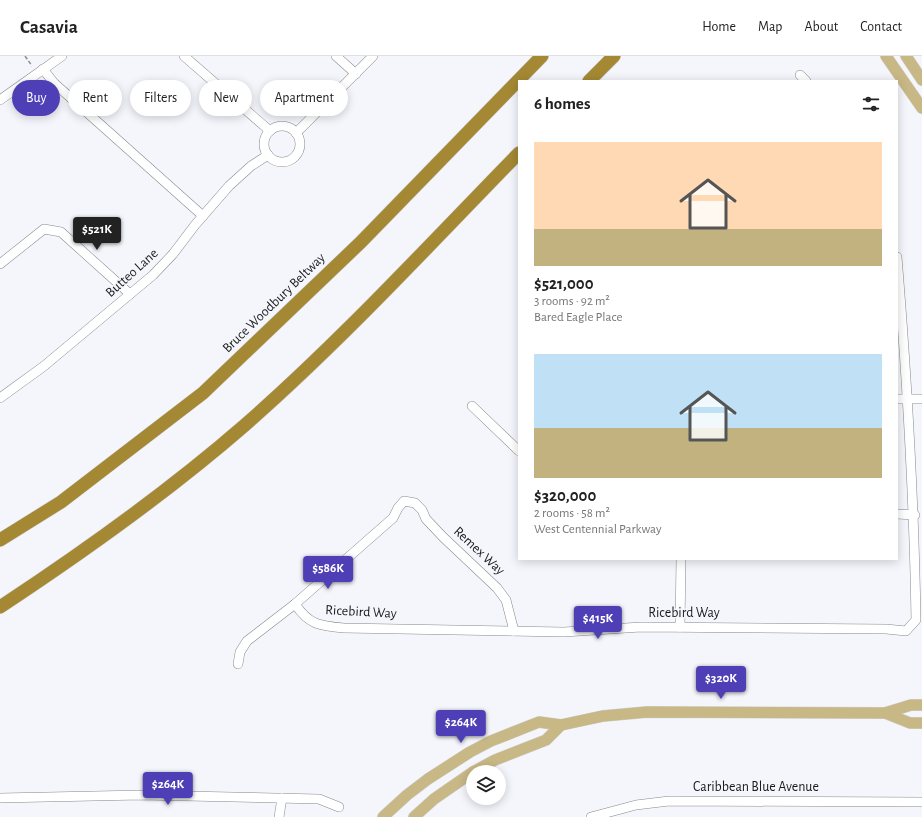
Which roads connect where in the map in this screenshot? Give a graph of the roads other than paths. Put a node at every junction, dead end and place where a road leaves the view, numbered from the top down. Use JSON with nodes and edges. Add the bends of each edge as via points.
{"nodes":[{"id":1,"x":62,"y":56,"type":"edge"},
{"id":2,"x":184,"y":56,"type":"edge"},
{"id":3,"x":336,"y":56,"type":"edge"},
{"id":4,"x":373,"y":56,"type":"edge"},
{"id":5,"x":542,"y":56,"type":"edge"},
{"id":6,"x":614,"y":56,"type":"edge"},
{"id":7,"x":886,"y":56,"type":"edge"},
{"id":8,"x":906,"y":56,"type":"edge"},
{"id":9,"x":40,"y":71,"type":"junction"},
{"id":10,"x":356,"y":74,"type":"junction"},
{"id":11,"x":519,"y":80,"type":"edge"},
{"id":12,"x":591,"y":80,"type":"edge"},
{"id":13,"x":922,"y":80,"type":"edge"},
{"id":14,"x":518,"y":81,"type":"edge"},
{"id":15,"x":0,"y":100,"type":"edge"},
{"id":16,"x":922,"y":108,"type":"edge"},
{"id":17,"x":270,"y":131,"type":"junction"},
{"id":18,"x":296,"y":133,"type":"junction"},
{"id":19,"x":518,"y":154,"type":"edge"},
{"id":20,"x":268,"y":155,"type":"junction"},
{"id":21,"x":203,"y":216,"type":"junction"},
{"id":22,"x":0,"y":264,"type":"edge"},
{"id":23,"x":898,"y":283,"type":"edge"},
{"id":24,"x":130,"y":294,"type":"junction"},
{"id":25,"x":0,"y":398,"type":"edge"},
{"id":26,"x":898,"y":399,"type":"edge"},
{"id":27,"x":907,"y":399,"type":"junction"},
{"id":28,"x":922,"y":399,"type":"edge"},
{"id":29,"x":472,"y":406,"type":"dead end"},
{"id":30,"x":518,"y":450,"type":"edge"},
{"id":31,"x":898,"y":514,"type":"edge"},
{"id":32,"x":915,"y":515,"type":"junction"},
{"id":33,"x":0,"y":540,"type":"edge"},
{"id":34,"x":681,"y":560,"type":"edge"},
{"id":35,"x":295,"y":604,"type":"junction"},
{"id":36,"x":0,"y":607,"type":"edge"},
{"id":37,"x":680,"y":627,"type":"junction"},
{"id":38,"x":514,"y":631,"type":"junction"},
{"id":39,"x":238,"y":664,"type":"dead end"},
{"id":40,"x":922,"y":706,"type":"edge"},
{"id":41,"x":885,"y":713,"type":"junction"},
{"id":42,"x":922,"y":723,"type":"edge"},
{"id":43,"x":561,"y":725,"type":"junction"},
{"id":44,"x":486,"y":765,"type":"edge"},
{"id":45,"x":466,"y":777,"type":"edge"},
{"id":46,"x":0,"y":798,"type":"edge"},
{"id":47,"x":282,"y":798,"type":"junction"},
{"id":48,"x":922,"y":802,"type":"edge"},
{"id":49,"x":339,"y":808,"type":"dead end"},
{"id":50,"x":279,"y":817,"type":"edge"},
{"id":51,"x":383,"y":817,"type":"edge"},
{"id":52,"x":414,"y":817,"type":"edge"},
{"id":53,"x":591,"y":817,"type":"edge"}],
"edges":[{"from":1,"to":9,"type":"street"},
{"from":2,"to":17,"type":"street"},
{"from":3,"to":10,"type":"street"},
{"from":4,"to":10,"type":"street"},
{"from":5,"to":11,"type":"highway","name":"Bruce Woodbury Beltway"},
{"from":6,"to":12,"type":"highway"},
{"from":7,"to":16,"type":"main road"},
{"from":8,"to":13,"type":"main road"},
{"from":9,"to":15,"type":"street"},
{"from":9,"to":21,"type":"street"},
{"from":10,"to":18,"type":"street"},
{"from":14,"to":33,"type":"highway","name":"Bruce Woodbury Beltway","via":[[361,242],[203,393],[61,502]]},
{"from":17,"to":18,"type":"street","via":[[285,126]]},
{"from":17,"to":20,"type":"street","via":[[264,143]]},
{"from":18,"to":20,"type":"street","via":[[300,146],[294,158],[280,162]]},
{"from":19,"to":36,"type":"highway","via":[[318,357],[246,424],[187,474],[56,570]]},
{"from":20,"to":21,"type":"street","name":"Butteo Lane","via":[[240,175]]},
{"from":21,"to":24,"type":"street","name":"Butteo Lane","via":[[165,263]]},
{"from":22,"to":24,"type":"street","via":[[44,229],[52,229],[61,232]]},
{"from":23,"to":27,"type":"street"},
{"from":24,"to":25,"type":"street","name":"Butteo Lane","via":[[44,366]]},
{"from":26,"to":27,"type":"street"},
{"from":27,"to":28,"type":"street"},
{"from":27,"to":32,"type":"street"},
{"from":29,"to":30,"type":"street"},
{"from":31,"to":32,"type":"street"},
{"from":32,"to":37,"type":"street","name":"Ricebird Way","via":[[916,620],[906,631]]},
{"from":34,"to":37,"type":"street"},
{"from":35,"to":38,"type":"street","name":"Ricebird Way","via":[[303,616],[324,626]]},
{"from":35,"to":38,"type":"street","name":"Remex Way","via":[[393,518],[404,501],[415,503],[443,537],[497,588],[506,600]]},
{"from":35,"to":39,"type":"street","via":[[247,641],[240,652]]},
{"from":37,"to":38,"type":"street","name":"Ricebird Way","via":[[564,632]]},
{"from":40,"to":41,"type":"main road","via":[[911,705]]},
{"from":41,"to":42,"type":"main road","via":[[910,723]]},
{"from":41,"to":43,"type":"main road","via":[[648,712],[603,716]]},
{"from":43,"to":44,"type":"main road","via":[[546,740]]},
{"from":43,"to":51,"type":"main road","via":[[540,722],[491,741],[423,783]]},
{"from":45,"to":52,"type":"main road"},
{"from":46,"to":47,"type":"street","via":[[141,795]]},
{"from":47,"to":49,"type":"street","via":[[319,799]]},
{"from":47,"to":50,"type":"street"},
{"from":48,"to":53,"type":"street","name":"Caribbean Blue Avenue","via":[[668,801],[636,805]]}]}
